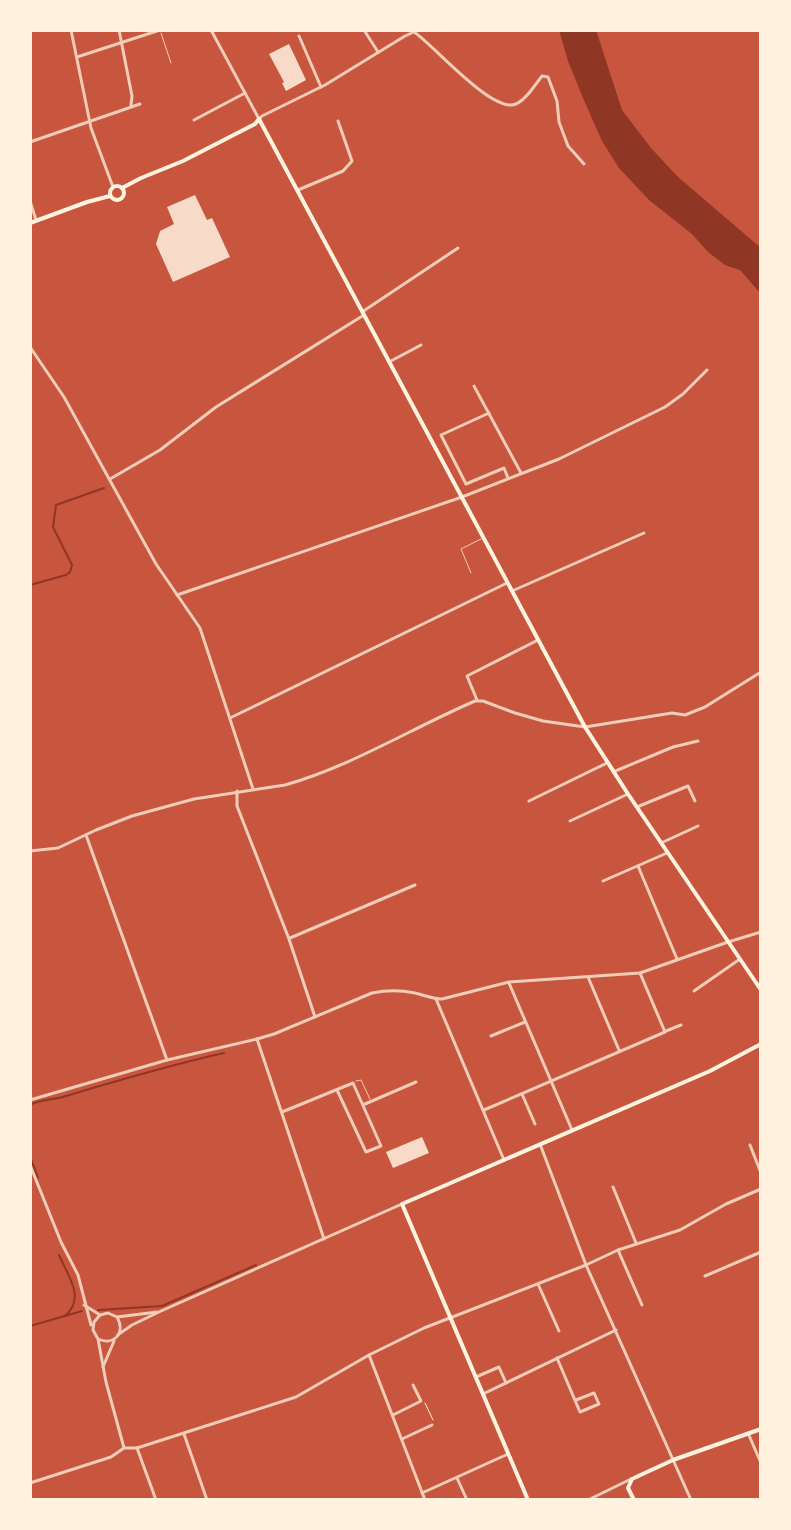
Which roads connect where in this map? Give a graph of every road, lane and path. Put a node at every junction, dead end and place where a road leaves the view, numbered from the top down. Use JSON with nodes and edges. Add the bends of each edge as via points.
{"nodes":[{"id":1,"x":71,"y":30,"type":"edge"},
{"id":2,"x":119,"y":30,"type":"edge"},
{"id":3,"x":160,"y":30,"type":"edge"},
{"id":4,"x":211,"y":30,"type":"edge"},
{"id":5,"x":364,"y":30,"type":"edge"},
{"id":6,"x":299,"y":36,"type":"dead end"},
{"id":7,"x":122,"y":43,"type":"junction"},
{"id":8,"x":378,"y":52,"type":"junction"},
{"id":9,"x":77,"y":57,"type":"junction"},
{"id":10,"x":171,"y":63,"type":"dead end"},
{"id":11,"x":321,"y":87,"type":"junction"},
{"id":12,"x":245,"y":93,"type":"junction"},
{"id":13,"x":140,"y":104,"type":"dead end"},
{"id":14,"x":131,"y":107,"type":"junction"},
{"id":15,"x":259,"y":119,"type":"junction"},
{"id":16,"x":90,"y":120,"type":"junction"},
{"id":17,"x":194,"y":120,"type":"dead end"},
{"id":18,"x":338,"y":121,"type":"dead end"},
{"id":19,"x":30,"y":142,"type":"edge"},
{"id":20,"x":584,"y":164,"type":"dead end"},
{"id":21,"x":113,"y":187,"type":"junction"},
{"id":22,"x":122,"y":188,"type":"junction"},
{"id":23,"x":297,"y":190,"type":"junction"},
{"id":24,"x":110,"y":196,"type":"junction"},
{"id":25,"x":30,"y":201,"type":"edge"},
{"id":26,"x":37,"y":221,"type":"junction"},
{"id":27,"x":30,"y":223,"type":"edge"},
{"id":28,"x":458,"y":248,"type":"dead end"},
{"id":29,"x":363,"y":314,"type":"junction"},
{"id":30,"x":421,"y":345,"type":"dead end"},
{"id":31,"x":30,"y":347,"type":"edge"},
{"id":32,"x":389,"y":362,"type":"junction"},
{"id":33,"x":707,"y":370,"type":"dead end"},
{"id":34,"x":474,"y":386,"type":"dead end"},
{"id":35,"x":489,"y":413,"type":"junction"},
{"id":36,"x":441,"y":435,"type":"junction"},
{"id":37,"x":431,"y":440,"type":"junction"},
{"id":38,"x":521,"y":473,"type":"junction"},
{"id":39,"x":508,"y":478,"type":"junction"},
{"id":40,"x":110,"y":479,"type":"junction"},
{"id":41,"x":462,"y":497,"type":"junction"},
{"id":42,"x":644,"y":533,"type":"dead end"},
{"id":43,"x":483,"y":538,"type":"junction"},
{"id":44,"x":471,"y":573,"type":"dead end"},
{"id":45,"x":508,"y":583,"type":"junction"},
{"id":46,"x":512,"y":591,"type":"junction"},
{"id":47,"x":177,"y":595,"type":"junction"},
{"id":48,"x":538,"y":640,"type":"junction"},
{"id":49,"x":761,"y":672,"type":"edge"},
{"id":50,"x":477,"y":700,"type":"junction"},
{"id":51,"x":230,"y":718,"type":"junction"},
{"id":52,"x":585,"y":727,"type":"junction"},
{"id":53,"x":698,"y":741,"type":"dead end"},
{"id":54,"x":607,"y":763,"type":"junction"},
{"id":55,"x":613,"y":772,"type":"junction"},
{"id":56,"x":253,"y":789,"type":"junction"},
{"id":57,"x":237,"y":791,"type":"junction"},
{"id":58,"x":628,"y":794,"type":"junction"},
{"id":59,"x":529,"y":801,"type":"dead end"},
{"id":60,"x":695,"y":801,"type":"dead end"},
{"id":61,"x":637,"y":807,"type":"junction"},
{"id":62,"x":570,"y":821,"type":"dead end"},
{"id":63,"x":698,"y":826,"type":"dead end"},
{"id":64,"x":86,"y":835,"type":"junction"},
{"id":65,"x":661,"y":843,"type":"junction"},
{"id":66,"x":30,"y":851,"type":"edge"},
{"id":67,"x":667,"y":853,"type":"junction"},
{"id":68,"x":638,"y":866,"type":"junction"},
{"id":69,"x":603,"y":881,"type":"dead end"},
{"id":70,"x":415,"y":885,"type":"dead end"},
{"id":71,"x":761,"y":932,"type":"edge"},
{"id":72,"x":289,"y":939,"type":"junction"},
{"id":73,"x":728,"y":942,"type":"junction"},
{"id":74,"x":740,"y":959,"type":"junction"},
{"id":75,"x":678,"y":960,"type":"junction"},
{"id":76,"x":640,"y":973,"type":"junction"},
{"id":77,"x":588,"y":977,"type":"junction"},
{"id":78,"x":509,"y":982,"type":"junction"},
{"id":79,"x":761,"y":990,"type":"edge"},
{"id":80,"x":694,"y":991,"type":"dead end"},
{"id":81,"x":436,"y":999,"type":"junction"},
{"id":82,"x":315,"y":1017,"type":"junction"},
{"id":83,"x":525,"y":1021,"type":"junction"},
{"id":84,"x":681,"y":1025,"type":"dead end"},
{"id":85,"x":665,"y":1032,"type":"junction"},
{"id":86,"x":491,"y":1036,"type":"dead end"},
{"id":87,"x":257,"y":1039,"type":"junction"},
{"id":88,"x":761,"y":1044,"type":"edge"},
{"id":89,"x":619,"y":1052,"type":"junction"},
{"id":90,"x":167,"y":1060,"type":"junction"},
{"id":91,"x":550,"y":1081,"type":"junction"},
{"id":92,"x":416,"y":1082,"type":"dead end"},
{"id":93,"x":353,"y":1083,"type":"junction"},
{"id":94,"x":337,"y":1090,"type":"junction"},
{"id":95,"x":522,"y":1094,"type":"junction"},
{"id":96,"x":30,"y":1100,"type":"edge"},
{"id":97,"x":371,"y":1102,"type":"junction"},
{"id":98,"x":363,"y":1105,"type":"junction"},
{"id":99,"x":484,"y":1110,"type":"junction"},
{"id":100,"x":282,"y":1112,"type":"junction"},
{"id":101,"x":535,"y":1124,"type":"dead end"},
{"id":102,"x":572,"y":1130,"type":"junction"},
{"id":103,"x":540,"y":1144,"type":"junction"},
{"id":104,"x":750,"y":1145,"type":"dead end"},
{"id":105,"x":504,"y":1160,"type":"junction"},
{"id":106,"x":30,"y":1165,"type":"edge"},
{"id":107,"x":761,"y":1173,"type":"edge"},
{"id":108,"x":613,"y":1187,"type":"dead end"},
{"id":109,"x":761,"y":1189,"type":"edge"},
{"id":110,"x":402,"y":1204,"type":"junction"},
{"id":111,"x":324,"y":1239,"type":"junction"},
{"id":112,"x":636,"y":1243,"type":"junction"},
{"id":113,"x":618,"y":1250,"type":"junction"},
{"id":114,"x":761,"y":1252,"type":"edge"},
{"id":115,"x":586,"y":1265,"type":"junction"},
{"id":116,"x":705,"y":1276,"type":"dead end"},
{"id":117,"x":538,"y":1284,"type":"junction"},
{"id":118,"x":84,"y":1305,"type":"junction"},
{"id":119,"x":642,"y":1305,"type":"dead end"},
{"id":120,"x":161,"y":1311,"type":"junction"},
{"id":121,"x":100,"y":1315,"type":"junction"},
{"id":122,"x":117,"y":1317,"type":"junction"},
{"id":123,"x":450,"y":1317,"type":"junction"},
{"id":124,"x":93,"y":1330,"type":"junction"},
{"id":125,"x":616,"y":1330,"type":"junction"},
{"id":126,"x":559,"y":1331,"type":"dead end"},
{"id":127,"x":119,"y":1334,"type":"junction"},
{"id":128,"x":98,"y":1339,"type":"junction"},
{"id":129,"x":115,"y":1339,"type":"junction"},
{"id":130,"x":369,"y":1355,"type":"junction"},
{"id":131,"x":557,"y":1358,"type":"junction"},
{"id":132,"x":103,"y":1367,"type":"junction"},
{"id":133,"x":476,"y":1377,"type":"junction"},
{"id":134,"x":506,"y":1383,"type":"junction"},
{"id":135,"x":413,"y":1385,"type":"dead end"},
{"id":136,"x":483,"y":1394,"type":"junction"},
{"id":137,"x":576,"y":1400,"type":"junction"},
{"id":138,"x":421,"y":1401,"type":"junction"},
{"id":139,"x":393,"y":1415,"type":"junction"},
{"id":140,"x":432,"y":1425,"type":"joint"},
{"id":141,"x":761,"y":1429,"type":"edge"},
{"id":142,"x":747,"y":1433,"type":"junction"},
{"id":143,"x":184,"y":1434,"type":"junction"},
{"id":144,"x":402,"y":1439,"type":"junction"},
{"id":145,"x":124,"y":1448,"type":"junction"},
{"id":146,"x":137,"y":1448,"type":"junction"},
{"id":147,"x":508,"y":1454,"type":"junction"},
{"id":148,"x":673,"y":1460,"type":"junction"},
{"id":149,"x":761,"y":1463,"type":"edge"},
{"id":150,"x":457,"y":1477,"type":"junction"},
{"id":151,"x":633,"y":1478,"type":"junction"},
{"id":152,"x":30,"y":1483,"type":"edge"},
{"id":153,"x":422,"y":1493,"type":"junction"},
{"id":154,"x":156,"y":1500,"type":"edge"},
{"id":155,"x":207,"y":1500,"type":"edge"},
{"id":156,"x":425,"y":1500,"type":"edge"},
{"id":157,"x":467,"y":1500,"type":"edge"},
{"id":158,"x":528,"y":1500,"type":"edge"},
{"id":159,"x":588,"y":1500,"type":"edge"},
{"id":160,"x":634,"y":1500,"type":"edge"},
{"id":161,"x":691,"y":1500,"type":"edge"}],
"edges":[{"from":1,"to":9,"type":"street"},
{"from":2,"to":7,"type":"street"},
{"from":3,"to":7,"type":"street"},
{"from":3,"to":10,"type":"lane"},
{"from":4,"to":12,"type":"street"},
{"from":5,"to":8,"type":"street"},
{"from":6,"to":11,"type":"street"},
{"from":7,"to":9,"type":"street"},
{"from":7,"to":14,"type":"street"},
{"from":8,"to":11,"type":"street"},
{"from":8,"to":20,"type":"street","via":[[417,33],[472,86],[508,105],[524,98],[542,76],[548,77],[568,146]]},
{"from":9,"to":16,"type":"street"},
{"from":11,"to":15,"type":"street"},
{"from":12,"to":15,"type":"street"},
{"from":12,"to":17,"type":"street"},
{"from":13,"to":14,"type":"street"},
{"from":14,"to":16,"type":"street"},
{"from":15,"to":22,"type":"main road"},
{"from":15,"to":23,"type":"main road"},
{"from":16,"to":19,"type":"street"},
{"from":16,"to":21,"type":"street"},
{"from":18,"to":23,"type":"street","via":[[352,161],[343,171]]},
{"from":21,"to":22,"type":"main road"},
{"from":21,"to":24,"type":"main road"},
{"from":22,"to":24,"type":"main road","via":[[121,199]]},
{"from":23,"to":29,"type":"main road"},
{"from":24,"to":26,"type":"main road"},
{"from":25,"to":26,"type":"street"},
{"from":26,"to":27,"type":"main road"},
{"from":28,"to":29,"type":"street"},
{"from":29,"to":32,"type":"main road"},
{"from":29,"to":40,"type":"street"},
{"from":30,"to":32,"type":"street"},
{"from":31,"to":40,"type":"street"},
{"from":32,"to":37,"type":"main road"},
{"from":33,"to":38,"type":"street","via":[[665,407]]},
{"from":34,"to":35,"type":"street"},
{"from":35,"to":36,"type":"street"},
{"from":35,"to":38,"type":"street"},
{"from":36,"to":37,"type":"street"},
{"from":36,"to":39,"type":"street","via":[[466,484],[504,468]]},
{"from":37,"to":41,"type":"main road"},
{"from":38,"to":39,"type":"street"},
{"from":39,"to":41,"type":"street"},
{"from":40,"to":47,"type":"street"},
{"from":41,"to":43,"type":"main road"},
{"from":41,"to":47,"type":"street"},
{"from":42,"to":46,"type":"street"},
{"from":43,"to":44,"type":"lane","via":[[461,549]]},
{"from":43,"to":45,"type":"main road"},
{"from":45,"to":46,"type":"main road"},
{"from":45,"to":51,"type":"street"},
{"from":46,"to":48,"type":"main road"},
{"from":47,"to":51,"type":"street","via":[[200,628]]},
{"from":48,"to":50,"type":"street","via":[[467,676]]},
{"from":48,"to":52,"type":"main road"},
{"from":49,"to":52,"type":"street","via":[[685,715]]},
{"from":50,"to":52,"type":"street","via":[[531,718]]},
{"from":50,"to":56,"type":"street","via":[[313,776]]},
{"from":51,"to":56,"type":"street"},
{"from":52,"to":54,"type":"main road"},
{"from":53,"to":55,"type":"street"},
{"from":54,"to":55,"type":"main road"},
{"from":54,"to":59,"type":"street"},
{"from":55,"to":58,"type":"main road"},
{"from":56,"to":57,"type":"street"},
{"from":57,"to":64,"type":"street","via":[[132,816]]},
{"from":57,"to":72,"type":"street","via":[[237,806]]},
{"from":58,"to":61,"type":"main road"},
{"from":58,"to":62,"type":"street"},
{"from":60,"to":61,"type":"street","via":[[688,786]]},
{"from":61,"to":65,"type":"main road"},
{"from":63,"to":65,"type":"street"},
{"from":64,"to":66,"type":"street","via":[[58,848]]},
{"from":64,"to":90,"type":"street"},
{"from":65,"to":67,"type":"main road"},
{"from":67,"to":68,"type":"street"},
{"from":67,"to":73,"type":"main road"},
{"from":68,"to":69,"type":"street"},
{"from":68,"to":75,"type":"street"},
{"from":70,"to":72,"type":"street"},
{"from":71,"to":73,"type":"street"},
{"from":72,"to":82,"type":"street"},
{"from":73,"to":74,"type":"main road"},
{"from":73,"to":75,"type":"street"},
{"from":74,"to":79,"type":"main road"},
{"from":74,"to":80,"type":"street"},
{"from":75,"to":76,"type":"street"},
{"from":76,"to":77,"type":"street"},
{"from":76,"to":85,"type":"street"},
{"from":77,"to":78,"type":"street"},
{"from":77,"to":89,"type":"street"},
{"from":78,"to":81,"type":"street"},
{"from":78,"to":83,"type":"street"},
{"from":81,"to":82,"type":"street","via":[[381,991]]},
{"from":81,"to":99,"type":"street"},
{"from":82,"to":87,"type":"street"},
{"from":83,"to":86,"type":"street"},
{"from":83,"to":91,"type":"street"},
{"from":84,"to":85,"type":"street"},
{"from":85,"to":89,"type":"street"},
{"from":87,"to":90,"type":"street"},
{"from":87,"to":100,"type":"street"},
{"from":88,"to":102,"type":"main road"},
{"from":89,"to":91,"type":"street"},
{"from":90,"to":96,"type":"street"},
{"from":91,"to":95,"type":"street"},
{"from":91,"to":102,"type":"street"},
{"from":92,"to":97,"type":"street"},
{"from":93,"to":94,"type":"street"},
{"from":93,"to":97,"type":"lane","via":[[361,1080]]},
{"from":93,"to":98,"type":"street"},
{"from":94,"to":98,"type":"street","via":[[366,1152],[381,1146]]},
{"from":94,"to":100,"type":"street"},
{"from":95,"to":99,"type":"street"},
{"from":95,"to":101,"type":"street"},
{"from":97,"to":98,"type":"street"},
{"from":99,"to":105,"type":"street"},
{"from":100,"to":111,"type":"street"},
{"from":102,"to":103,"type":"main road"},
{"from":103,"to":105,"type":"main road"},
{"from":103,"to":115,"type":"street"},
{"from":104,"to":107,"type":"street"},
{"from":105,"to":110,"type":"main road"},
{"from":106,"to":118,"type":"street","via":[[78,1275]]},
{"from":108,"to":112,"type":"street"},
{"from":109,"to":112,"type":"street","via":[[680,1230]]},
{"from":110,"to":111,"type":"street"},
{"from":110,"to":123,"type":"main road"},
{"from":111,"to":120,"type":"street"},
{"from":112,"to":113,"type":"street"},
{"from":113,"to":115,"type":"street"},
{"from":113,"to":119,"type":"street"},
{"from":114,"to":116,"type":"street"},
{"from":115,"to":117,"type":"street"},
{"from":115,"to":125,"type":"street"},
{"from":117,"to":123,"type":"street"},
{"from":117,"to":126,"type":"street"},
{"from":118,"to":121,"type":"street"},
{"from":118,"to":124,"type":"street"},
{"from":120,"to":122,"type":"street"},
{"from":120,"to":127,"type":"street"},
{"from":121,"to":122,"type":"street"},
{"from":121,"to":124,"type":"street"},
{"from":122,"to":127,"type":"street"},
{"from":123,"to":130,"type":"street"},
{"from":123,"to":133,"type":"main road"},
{"from":124,"to":128,"type":"street"},
{"from":125,"to":131,"type":"street"},
{"from":125,"to":148,"type":"street"},
{"from":127,"to":129,"type":"street"},
{"from":128,"to":129,"type":"street"},
{"from":128,"to":132,"type":"street"},
{"from":129,"to":132,"type":"street"},
{"from":130,"to":139,"type":"street"},
{"from":130,"to":143,"type":"street","via":[[296,1397]]},
{"from":131,"to":134,"type":"street"},
{"from":131,"to":137,"type":"street"},
{"from":132,"to":145,"type":"street"},
{"from":133,"to":134,"type":"street","via":[[499,1367]]},
{"from":133,"to":136,"type":"main road"},
{"from":134,"to":136,"type":"street"},
{"from":135,"to":138,"type":"street"},
{"from":136,"to":147,"type":"main road"},
{"from":137,"to":137,"type":"street","via":[[594,1393],[599,1404],[580,1412]]},
{"from":138,"to":139,"type":"street"},
{"from":138,"to":140,"type":"path"},
{"from":139,"to":144,"type":"street"},
{"from":140,"to":144,"type":"street"},
{"from":141,"to":142,"type":"main road"},
{"from":142,"to":148,"type":"main road"},
{"from":142,"to":149,"type":"street"},
{"from":143,"to":146,"type":"street"},
{"from":143,"to":155,"type":"street"},
{"from":144,"to":153,"type":"street"},
{"from":145,"to":146,"type":"street"},
{"from":145,"to":152,"type":"street"},
{"from":146,"to":154,"type":"street"},
{"from":147,"to":150,"type":"street"},
{"from":147,"to":158,"type":"main road"},
{"from":148,"to":151,"type":"main road"},
{"from":148,"to":161,"type":"street"},
{"from":150,"to":153,"type":"street"},
{"from":150,"to":157,"type":"street"},
{"from":151,"to":159,"type":"street"},
{"from":151,"to":160,"type":"main road","via":[[628,1488]]},
{"from":153,"to":156,"type":"street"}]}
